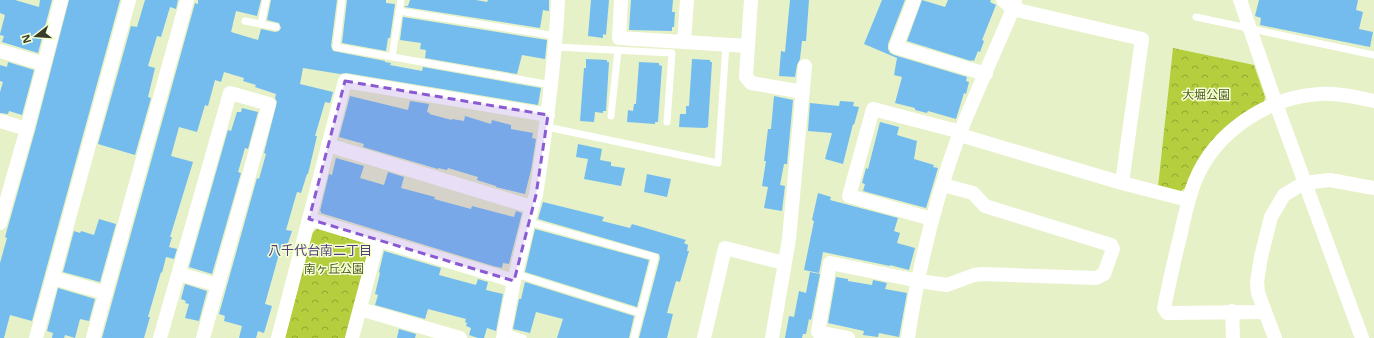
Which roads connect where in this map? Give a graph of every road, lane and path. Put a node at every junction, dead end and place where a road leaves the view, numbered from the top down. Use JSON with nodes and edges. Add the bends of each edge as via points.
{"nodes":[{"id":1,"x":61,"y":0,"type":"edge"},
{"id":2,"x":129,"y":0,"type":"edge"},
{"id":3,"x":186,"y":0,"type":"edge"},
{"id":4,"x":266,"y":0,"type":"edge"},
{"id":5,"x":342,"y":0,"type":"edge"},
{"id":6,"x":401,"y":0,"type":"edge"},
{"id":7,"x":558,"y":0,"type":"edge"},
{"id":8,"x":621,"y":0,"type":"edge"},
{"id":9,"x":687,"y":0,"type":"edge"},
{"id":10,"x":751,"y":0,"type":"edge"},
{"id":11,"x":914,"y":0,"type":"edge"},
{"id":12,"x":1240,"y":0,"type":"edge"},
{"id":13,"x":1010,"y":3,"type":"edge"},
{"id":14,"x":399,"y":11,"type":"junction"},
{"id":15,"x":1196,"y":17,"type":"dead end"},
{"id":16,"x":244,"y":20,"type":"dead end"},
{"id":17,"x":260,"y":24,"type":"junction"},
{"id":18,"x":276,"y":27,"type":"dead end"},
{"id":19,"x":1250,"y":29,"type":"junction"},
{"id":20,"x":556,"y":41,"type":"junction"},
{"id":21,"x":684,"y":42,"type":"junction"},
{"id":22,"x":726,"y":44,"type":"junction"},
{"id":23,"x":748,"y":46,"type":"junction"},
{"id":24,"x":618,"y":50,"type":"junction"},
{"id":25,"x":0,"y":51,"type":"edge"},
{"id":26,"x":1374,"y":55,"type":"edge"},
{"id":27,"x":392,"y":57,"type":"junction"},
{"id":28,"x":44,"y":64,"type":"junction"},
{"id":29,"x":805,"y":66,"type":"dead end"},
{"id":30,"x":986,"y":74,"type":"junction"},
{"id":31,"x":552,"y":85,"type":"junction"},
{"id":32,"x":803,"y":92,"type":"junction"},
{"id":33,"x":1374,"y":101,"type":"edge"},
{"id":34,"x":1276,"y":104,"type":"junction"},
{"id":35,"x":611,"y":116,"type":"dead end"},
{"id":36,"x":0,"y":121,"type":"edge"},
{"id":37,"x":548,"y":121,"type":"junction"},
{"id":38,"x":667,"y":122,"type":"dead end"},
{"id":39,"x":27,"y":129,"type":"junction"},
{"id":40,"x":960,"y":134,"type":"junction"},
{"id":41,"x":328,"y":145,"type":"junction"},
{"id":42,"x":1122,"y":183,"type":"junction"},
{"id":43,"x":1304,"y":183,"type":"junction"},
{"id":44,"x":943,"y":184,"type":"junction"},
{"id":45,"x":1374,"y":188,"type":"edge"},
{"id":46,"x":4,"y":197,"type":"edge"},
{"id":47,"x":1188,"y":200,"type":"junction"},
{"id":48,"x":532,"y":207,"type":"junction"},
{"id":49,"x":309,"y":219,"type":"junction"},
{"id":50,"x":932,"y":220,"type":"junction"},
{"id":51,"x":529,"y":222,"type":"junction"},
{"id":52,"x":0,"y":223,"type":"edge"},
{"id":53,"x":378,"y":240,"type":"junction"},
{"id":54,"x":784,"y":263,"type":"junction"},
{"id":55,"x":179,"y":274,"type":"junction"},
{"id":56,"x":515,"y":277,"type":"junction"},
{"id":57,"x":53,"y":278,"type":"junction"},
{"id":58,"x":919,"y":281,"type":"junction"},
{"id":59,"x":218,"y":285,"type":"junction"},
{"id":60,"x":106,"y":293,"type":"junction"},
{"id":61,"x":360,"y":309,"type":"junction"},
{"id":62,"x":1232,"y":312,"type":"junction"},
{"id":63,"x":1265,"y":312,"type":"junction"},
{"id":64,"x":640,"y":313,"type":"junction"},
{"id":65,"x":504,"y":335,"type":"edge"},
{"id":66,"x":36,"y":338,"type":"edge"},
{"id":67,"x":93,"y":338,"type":"edge"},
{"id":68,"x":160,"y":338,"type":"edge"},
{"id":69,"x":203,"y":338,"type":"edge"},
{"id":70,"x":278,"y":338,"type":"edge"},
{"id":71,"x":352,"y":338,"type":"edge"},
{"id":72,"x":460,"y":338,"type":"edge"},
{"id":73,"x":523,"y":338,"type":"edge"},
{"id":74,"x":634,"y":338,"type":"edge"},
{"id":75,"x":704,"y":338,"type":"edge"},
{"id":76,"x":772,"y":338,"type":"edge"},
{"id":77,"x":848,"y":338,"type":"edge"},
{"id":78,"x":908,"y":338,"type":"edge"},
{"id":79,"x":1233,"y":338,"type":"edge"},
{"id":80,"x":1275,"y":338,"type":"edge"},
{"id":81,"x":1362,"y":338,"type":"edge"}],
"edges":[{"from":1,"to":28,"type":"street"},
{"from":2,"to":57,"type":"street","via":[[88,159]]},
{"from":3,"to":60,"type":"street"},
{"from":4,"to":17,"type":"lane"},
{"from":5,"to":27,"type":"lane","via":[[336,47]]},
{"from":6,"to":14,"type":"lane"},
{"from":7,"to":20,"type":"street"},
{"from":8,"to":21,"type":"street","via":[[619,38]]},
{"from":9,"to":21,"type":"street"},
{"from":10,"to":23,"type":"street"},
{"from":11,"to":30,"type":"street","via":[[896,47]]},
{"from":12,"to":19,"type":"street"},
{"from":13,"to":30,"type":"street"},
{"from":13,"to":42,"type":"street","via":[[1142,39]]},
{"from":14,"to":20,"type":"lane"},
{"from":14,"to":27,"type":"lane"},
{"from":15,"to":19,"type":"lane"},
{"from":16,"to":17,"type":"lane"},
{"from":17,"to":18,"type":"lane"},
{"from":19,"to":26,"type":"lane"},
{"from":19,"to":34,"type":"street"},
{"from":20,"to":24,"type":"lane"},
{"from":20,"to":31,"type":"street"},
{"from":21,"to":22,"type":"street"},
{"from":22,"to":23,"type":"street"},
{"from":22,"to":37,"type":"lane","via":[[718,163]]},
{"from":23,"to":32,"type":"street","via":[[746,77],[751,84]]},
{"from":24,"to":35,"type":"lane"},
{"from":24,"to":38,"type":"lane","via":[[672,53]]},
{"from":25,"to":28,"type":"street"},
{"from":27,"to":31,"type":"lane"},
{"from":28,"to":39,"type":"street"},
{"from":29,"to":32,"type":"street"},
{"from":30,"to":40,"type":"street"},
{"from":31,"to":37,"type":"street"},
{"from":32,"to":54,"type":"street","via":[[789,239]]},
{"from":33,"to":34,"type":"street","via":[[1348,95],[1320,94]]},
{"from":34,"to":43,"type":"street"},
{"from":34,"to":47,"type":"street","via":[[1254,115],[1230,132],[1206,160]]},
{"from":36,"to":39,"type":"street"},
{"from":37,"to":41,"type":"street","via":[[345,80]]},
{"from":37,"to":48,"type":"street"},
{"from":39,"to":46,"type":"street"},
{"from":40,"to":42,"type":"street"},
{"from":40,"to":44,"type":"street"},
{"from":40,"to":50,"type":"street","via":[[873,109],[849,196]]},
{"from":41,"to":48,"type":"street"},
{"from":41,"to":49,"type":"street"},
{"from":42,"to":47,"type":"street"},
{"from":43,"to":45,"type":"street","via":[[1330,180]]},
{"from":43,"to":63,"type":"street","via":[[1284,195],[1271,217],[1257,282]]},
{"from":43,"to":81,"type":"street"},
{"from":44,"to":50,"type":"street"},
{"from":44,"to":58,"type":"street","via":[[973,193],[984,206],[1111,245],[1113,249],[1104,274],[1096,278],[983,274],[947,285]]},
{"from":46,"to":52,"type":"street"},
{"from":47,"to":62,"type":"street","via":[[1164,308],[1166,313]]},
{"from":48,"to":51,"type":"street"},
{"from":49,"to":53,"type":"street"},
{"from":49,"to":70,"type":"street"},
{"from":50,"to":58,"type":"street"},
{"from":51,"to":56,"type":"street"},
{"from":51,"to":64,"type":"lane","via":[[655,257]]},
{"from":53,"to":56,"type":"street"},
{"from":53,"to":61,"type":"street"},
{"from":54,"to":75,"type":"street","via":[[725,248]]},
{"from":54,"to":76,"type":"street"},
{"from":55,"to":59,"type":"street"},
{"from":55,"to":59,"type":"street","via":[[230,93],[262,102],[269,104]]},
{"from":55,"to":68,"type":"street"},
{"from":56,"to":64,"type":"lane"},
{"from":56,"to":65,"type":"street"},
{"from":57,"to":60,"type":"street"},
{"from":57,"to":66,"type":"street"},
{"from":58,"to":77,"type":"street","via":[[830,263],[818,332]]},
{"from":58,"to":78,"type":"street"},
{"from":59,"to":69,"type":"street"},
{"from":60,"to":67,"type":"street"},
{"from":61,"to":71,"type":"street"},
{"from":61,"to":72,"type":"street"},
{"from":62,"to":63,"type":"street"},
{"from":62,"to":79,"type":"street"},
{"from":63,"to":80,"type":"street"},
{"from":64,"to":74,"type":"lane"},
{"from":65,"to":73,"type":"lane"}]}
